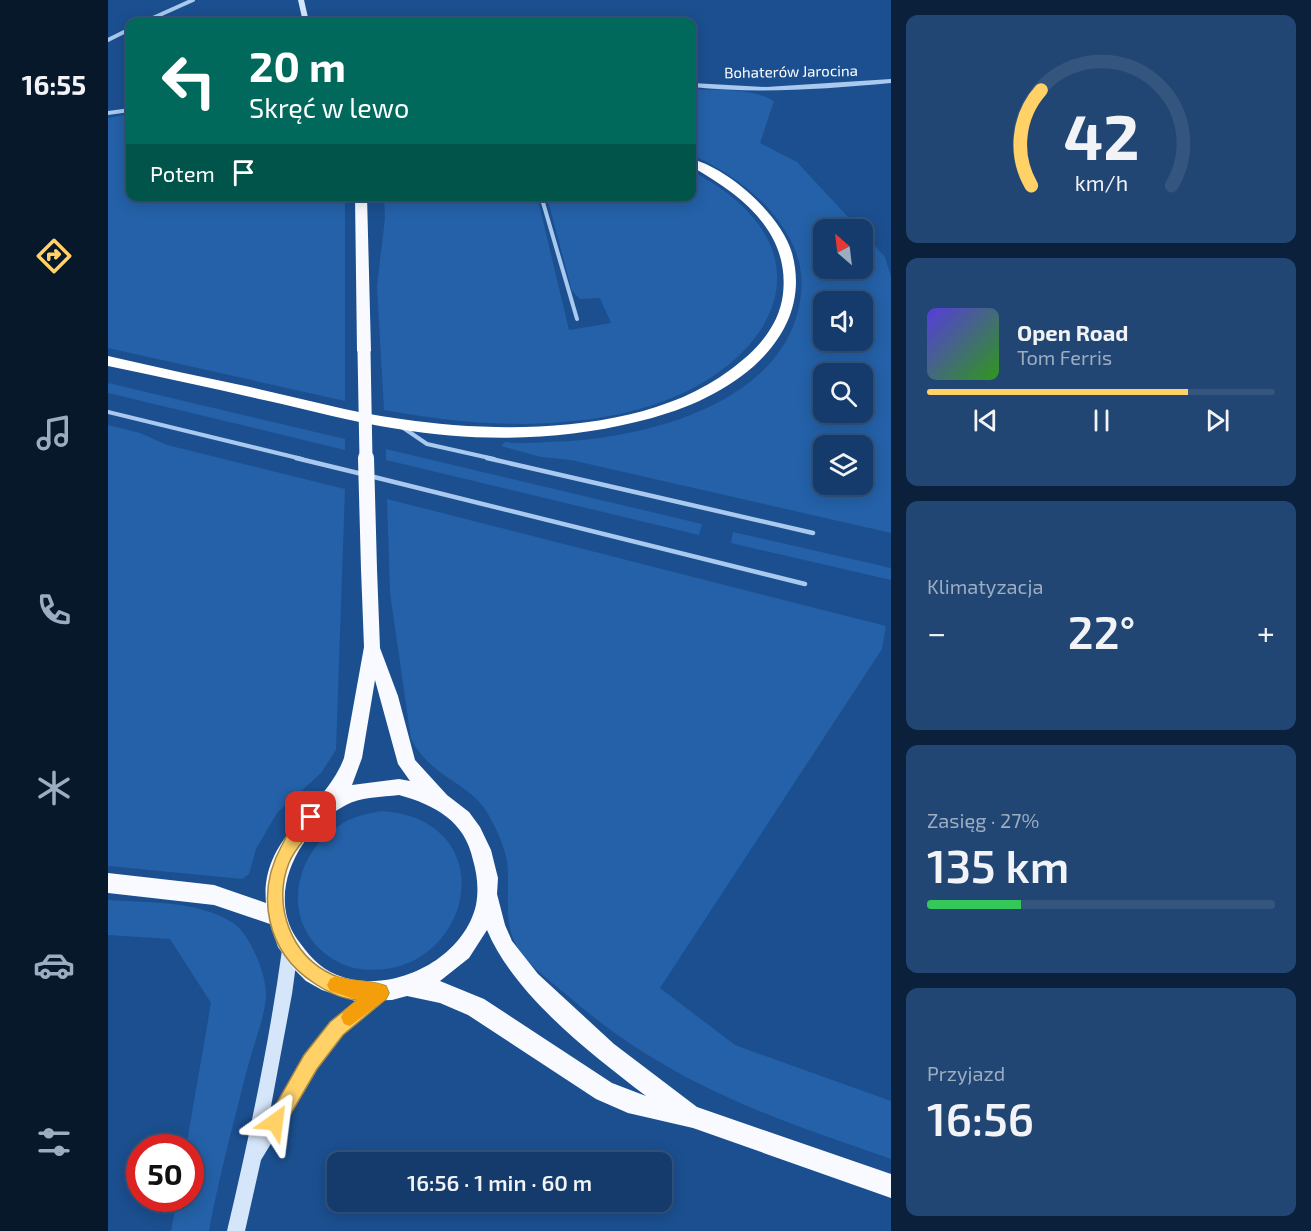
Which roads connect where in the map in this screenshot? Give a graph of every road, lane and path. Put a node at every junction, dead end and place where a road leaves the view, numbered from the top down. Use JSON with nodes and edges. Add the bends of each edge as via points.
{"nodes":[{"id":1,"x":193,"y":0,"type":"edge"},
{"id":2,"x":301,"y":0,"type":"edge"},
{"id":3,"x":153,"y":18,"type":"edge"},
{"id":4,"x":306,"y":18,"type":"edge"},
{"id":5,"x":126,"y":31,"type":"edge"},
{"id":6,"x":108,"y":40,"type":"edge"},
{"id":7,"x":891,"y":81,"type":"edge"},
{"id":8,"x":696,"y":85,"type":"edge"},
{"id":9,"x":126,"y":111,"type":"edge"},
{"id":10,"x":108,"y":113,"type":"edge"},
{"id":11,"x":696,"y":164,"type":"edge"},
{"id":12,"x":361,"y":201,"type":"edge"},
{"id":13,"x":543,"y":201,"type":"edge"},
{"id":14,"x":577,"y":319,"type":"dead end"},
{"id":15,"x":108,"y":361,"type":"edge"},
{"id":16,"x":108,"y":411,"type":"edge"},
{"id":17,"x":398,"y":424,"type":"junction"},
{"id":18,"x":813,"y":533,"type":"dead end"},
{"id":19,"x":806,"y":584,"type":"dead end"},
{"id":20,"x":372,"y":646,"type":"junction"},
{"id":21,"x":454,"y":810,"type":"junction"},
{"id":22,"x":311,"y":817,"type":"junction"},
{"id":23,"x":108,"y":883,"type":"edge"},
{"id":24,"x":487,"y":896,"type":"junction"},
{"id":25,"x":276,"y":916,"type":"junction"},
{"id":26,"x":290,"y":950,"type":"junction"},
{"id":27,"x":412,"y":987,"type":"junction"},
{"id":28,"x":380,"y":993,"type":"junction"},
{"id":29,"x":693,"y":1117,"type":"junction"},
{"id":30,"x":252,"y":1162,"type":"junction"},
{"id":31,"x":891,"y":1186,"type":"edge"},
{"id":32,"x":236,"y":1231,"type":"edge"}],
"edges":[{"from":1,"to":3,"type":"street"},
{"from":2,"to":4,"type":"main road"},
{"from":5,"to":6,"type":"street"},
{"from":7,"to":8,"type":"street","name":"Bohaterów Jarocina","via":[[757,89]]},
{"from":9,"to":10,"type":"street"},
{"from":11,"to":17,"type":"highway","via":[[754,203],[767,216],[785,249],[790,293],[783,321],[750,362],[728,380],[694,398],[611,424],[530,433]]},
{"from":12,"to":20,"type":"highway","bridge":true},
{"from":13,"to":14,"type":"lane"},
{"from":15,"to":17,"type":"highway"},
{"from":16,"to":19,"type":"lane"},
{"from":17,"to":18,"type":"lane","via":[[427,444]]},
{"from":20,"to":21,"type":"highway","via":[[407,764]]},
{"from":20,"to":22,"type":"highway","via":[[350,770]]},
{"from":21,"to":22,"type":"highway","via":[[429,794],[399,787],[368,789],[338,799]]},
{"from":21,"to":24,"type":"highway","via":[[475,833],[486,863]]},
{"from":22,"to":25,"type":"highway","via":[[293,838],[281,862],[275,889]]},
{"from":23,"to":25,"type":"highway","via":[[214,895]]},
{"from":24,"to":27,"type":"highway","via":[[479,924],[463,950],[440,971]]},
{"from":24,"to":29,"type":"highway","via":[[505,948],[531,981],[606,1052]]},
{"from":25,"to":26,"type":"highway"},
{"from":26,"to":28,"type":"highway","via":[[306,968],[328,982],[353,991]]},
{"from":26,"to":30,"type":"main road"},
{"from":27,"to":28,"type":"highway"},
{"from":27,"to":29,"type":"highway","via":[[441,992],[476,1007],[604,1091],[636,1105]]},
{"from":28,"to":30,"type":"main road","via":[[336,1028],[311,1062]]},
{"from":29,"to":31,"type":"highway"},
{"from":30,"to":32,"type":"main road"}]}
